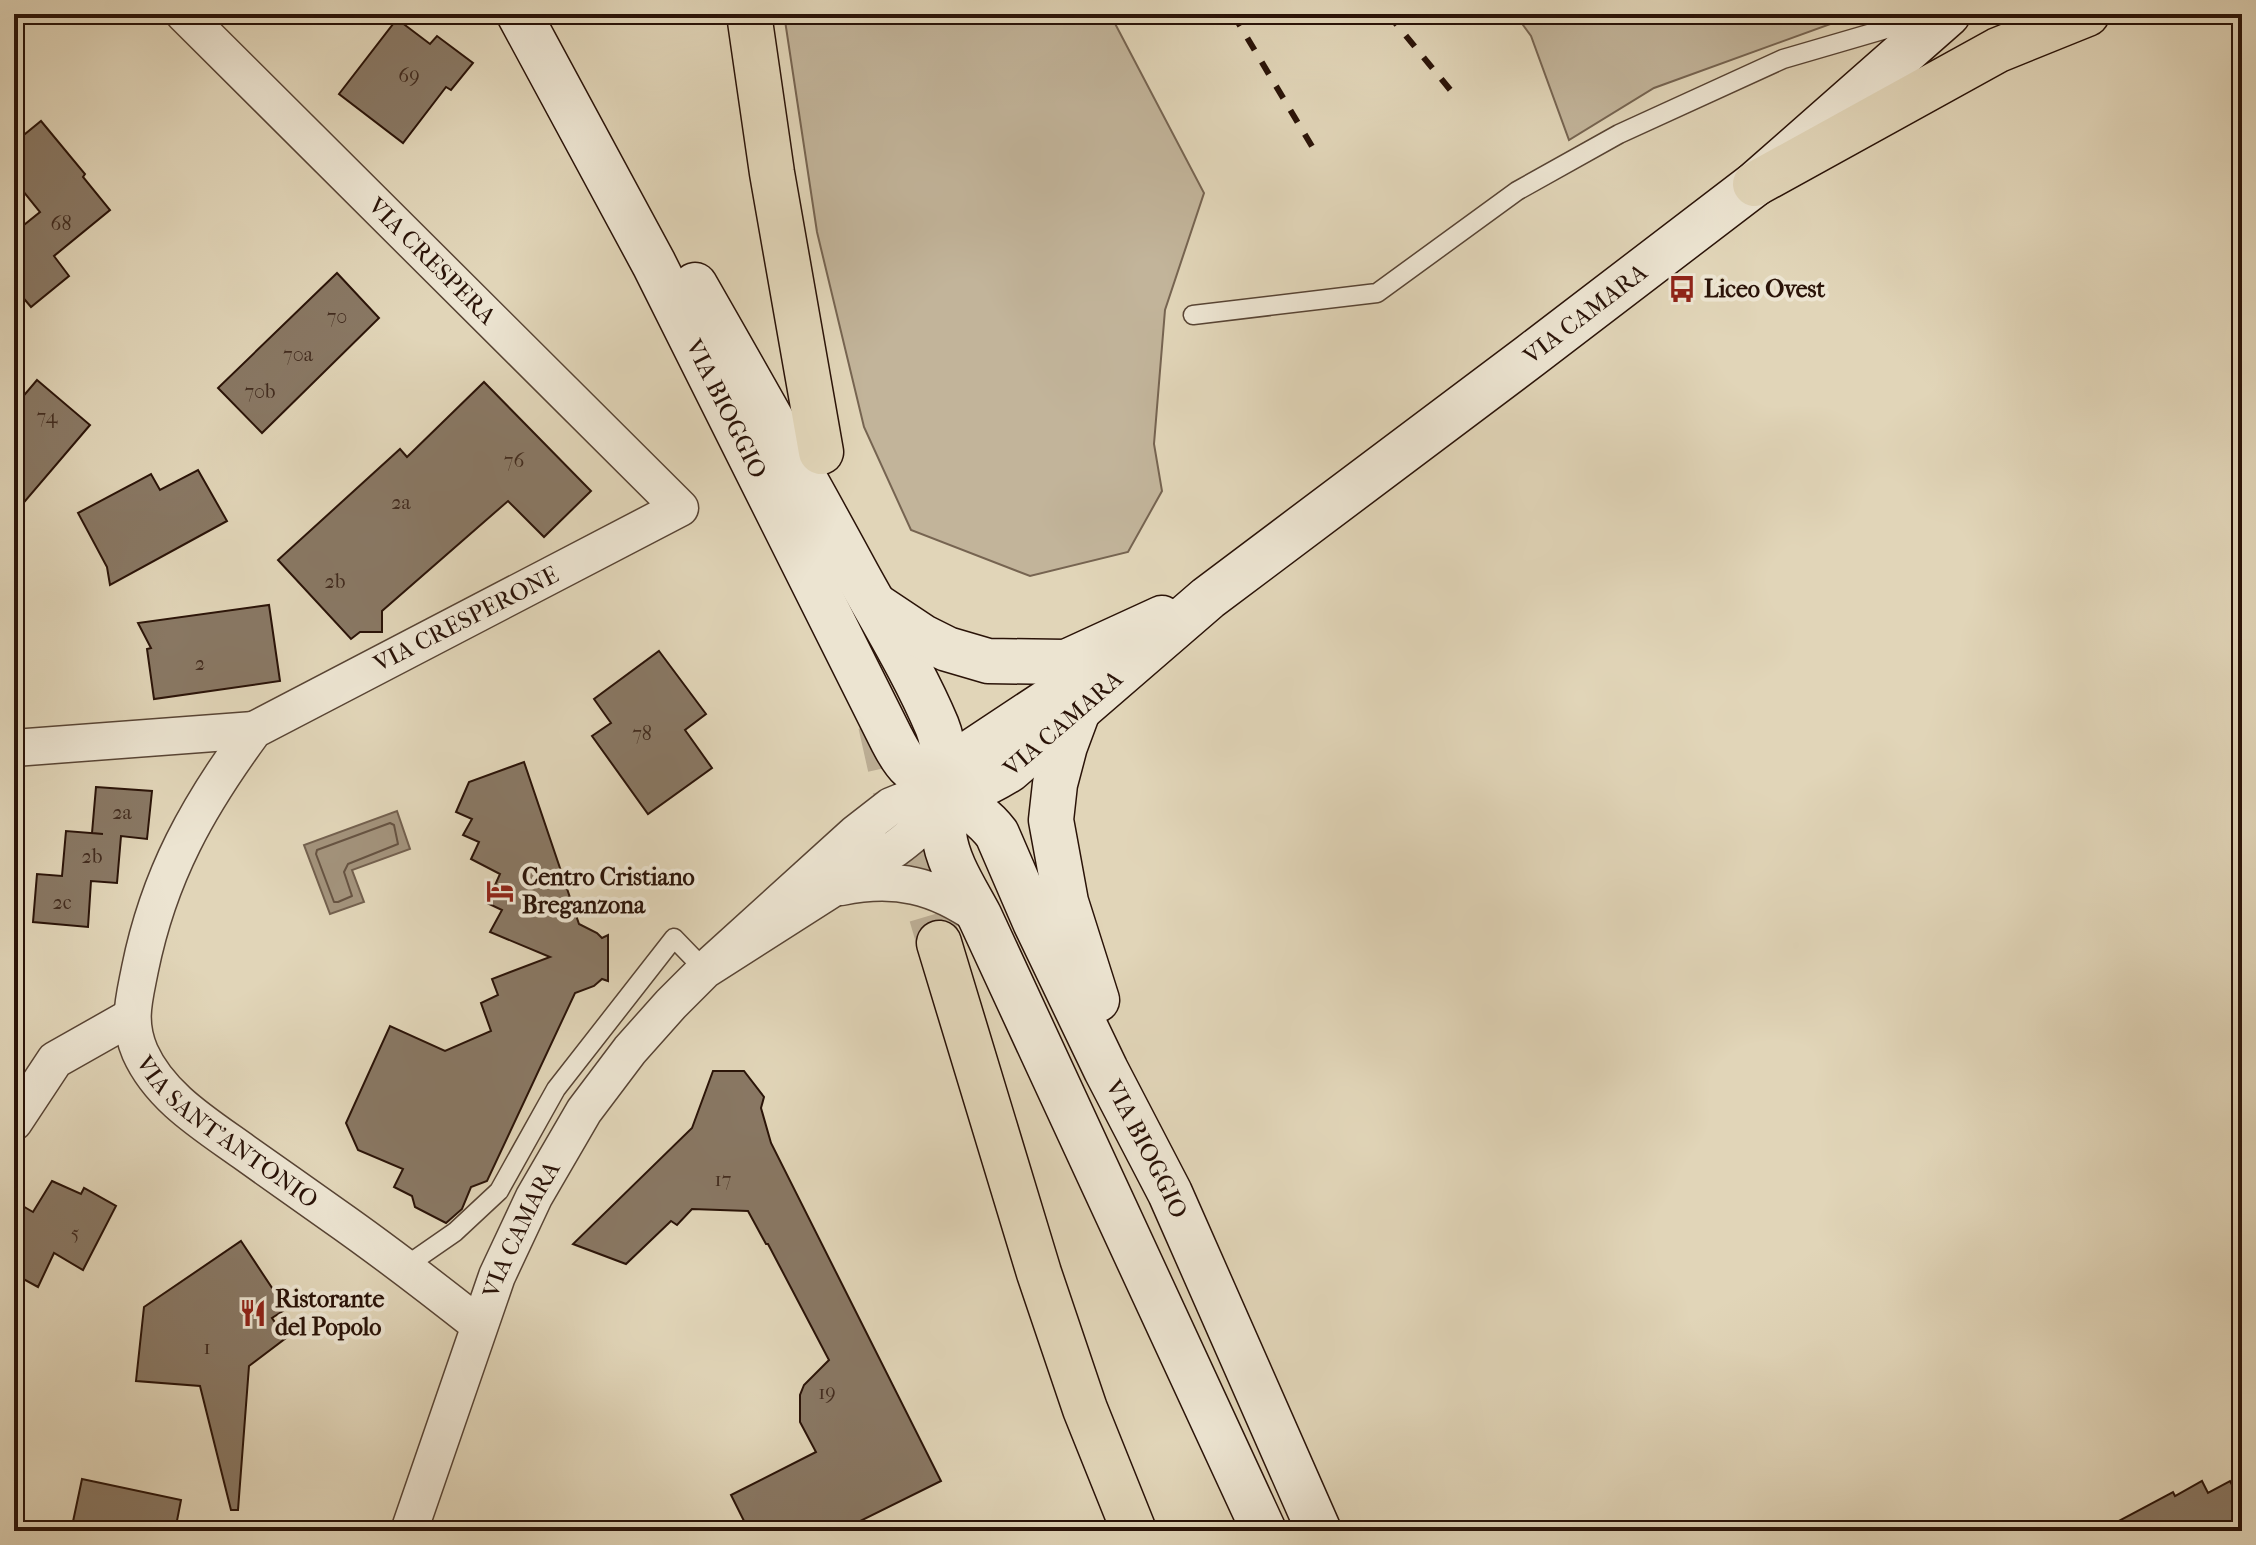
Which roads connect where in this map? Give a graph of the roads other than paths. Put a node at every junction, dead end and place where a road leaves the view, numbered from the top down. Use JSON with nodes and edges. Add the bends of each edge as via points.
{"nodes":[{"id":1,"x":184,"y":14,"type":"edge"},
{"id":2,"x":519,"y":14,"type":"edge"},
{"id":3,"x":527,"y":14,"type":"edge"},
{"id":4,"x":749,"y":14,"type":"edge"},
{"id":5,"x":1936,"y":14,"type":"edge"},
{"id":6,"x":1948,"y":14,"type":"edge"},
{"id":7,"x":2087,"y":14,"type":"edge"},
{"id":8,"x":1755,"y":184,"type":"junction"},
{"id":9,"x":1193,"y":315,"type":"dead end"},
{"id":10,"x":821,"y":452,"type":"dead end"},
{"id":11,"x":680,"y":508,"type":"joint"},
{"id":12,"x":1208,"y":598,"type":"junction"},
{"id":13,"x":873,"y":603,"type":"junction"},
{"id":14,"x":1079,"y":710,"type":"junction"},
{"id":15,"x":254,"y":730,"type":"junction"},
{"id":16,"x":14,"y":748,"type":"edge"},
{"id":17,"x":943,"y":793,"type":"junction"},
{"id":18,"x":832,"y":889,"type":"junction"},
{"id":19,"x":980,"y":917,"type":"junction"},
{"id":20,"x":939,"y":943,"type":"tunnel mouth"},
{"id":21,"x":705,"y":970,"type":"junction"},
{"id":22,"x":131,"y":1017,"type":"junction"},
{"id":23,"x":14,"y":1122,"type":"edge"},
{"id":24,"x":1170,"y":1193,"type":"junction"},
{"id":25,"x":406,"y":1266,"type":"junction"},
{"id":26,"x":479,"y":1325,"type":"junction"},
{"id":27,"x":409,"y":1531,"type":"edge"},
{"id":28,"x":1134,"y":1531,"type":"edge"},
{"id":29,"x":1264,"y":1531,"type":"edge"},
{"id":30,"x":1319,"y":1531,"type":"edge"}],
"edges":[{"from":1,"to":11,"type":"street","name":"VIA CRESPERA"},
{"from":2,"to":17,"type":"main road","name":"VIA BIOGGIO","via":[[654,264],[892,740],[908,765]]},
{"from":3,"to":13,"type":"main road","name":"VIA BIOGGIO","via":[[691,278]]},
{"from":4,"to":10,"type":"main road"},
{"from":5,"to":9,"type":"lane","via":[[1783,59],[1619,134],[1517,191],[1377,293]]},
{"from":6,"to":8,"type":"main road","name":"VIA CAMARA"},
{"from":7,"to":8,"type":"main road","via":[[1998,50]]},
{"from":8,"to":12,"type":"main road","name":"VIA CAMARA"},
{"from":11,"to":15,"type":"street","name":"VIA CRESPERONE"},
{"from":12,"to":13,"type":"main road","via":[[1066,662],[988,661],[947,649]]},
{"from":12,"to":14,"type":"main road","name":"VIA CAMARA"},
{"from":12,"to":17,"type":"main road","name":"VIA CAMARA","via":[[974,750]]},
{"from":13,"to":17,"type":"main road","name":"VIA BIOGGIO","via":[[938,728]]},
{"from":14,"to":17,"type":"main road","name":"VIA CAMARA","via":[[983,786]]},
{"from":14,"to":24,"type":"main road","via":[[1055,784],[1051,820],[1056,855],[1103,1017]]},
{"from":15,"to":16,"type":"street","name":"VIA CRESPERONE"},
{"from":15,"to":22,"type":"street","name":"VIA CRESPERONE","via":[[197,814],[164,881]]},
{"from":17,"to":18,"type":"street","name":"VIA CAMARA","via":[[922,828]]},
{"from":17,"to":19,"type":"main road","name":"VIA BIOGGIO","via":[[948,854]]},
{"from":17,"to":21,"type":"street","name":"VIA CAMARA","via":[[918,795],[891,806]]},
{"from":17,"to":24,"type":"main road","name":"VIA BIOGGIO","via":[[972,809],[997,834],[1106,1070]]},
{"from":18,"to":19,"type":"street","via":[[868,881],[906,883],[945,896]]},
{"from":18,"to":21,"type":"street","name":"VIA CAMARA"},
{"from":19,"to":29,"type":"main road","name":"VIA BIOGGIO"},
{"from":20,"to":28,"type":"main road","via":[[1039,1273]]},
{"from":21,"to":25,"type":"lane","via":[[674,938],[556,1089],[499,1191],[455,1232]]},
{"from":21,"to":26,"type":"street","name":"VIA CAMARA","via":[[630,1050],[584,1111],[534,1197]]},
{"from":22,"to":23,"type":"street","name":"VIA SANT'ANTONIO","via":[[55,1060]]},
{"from":22,"to":25,"type":"street","name":"VIA SANT'ANTONIO","via":[[139,1050],[156,1080],[190,1113]]},
{"from":24,"to":30,"type":"main road","name":"VIA BIOGGIO"},
{"from":25,"to":26,"type":"street","name":"VIA SANT'ANTONIO"},
{"from":26,"to":27,"type":"street","name":"VIA CAMARA"}]}
